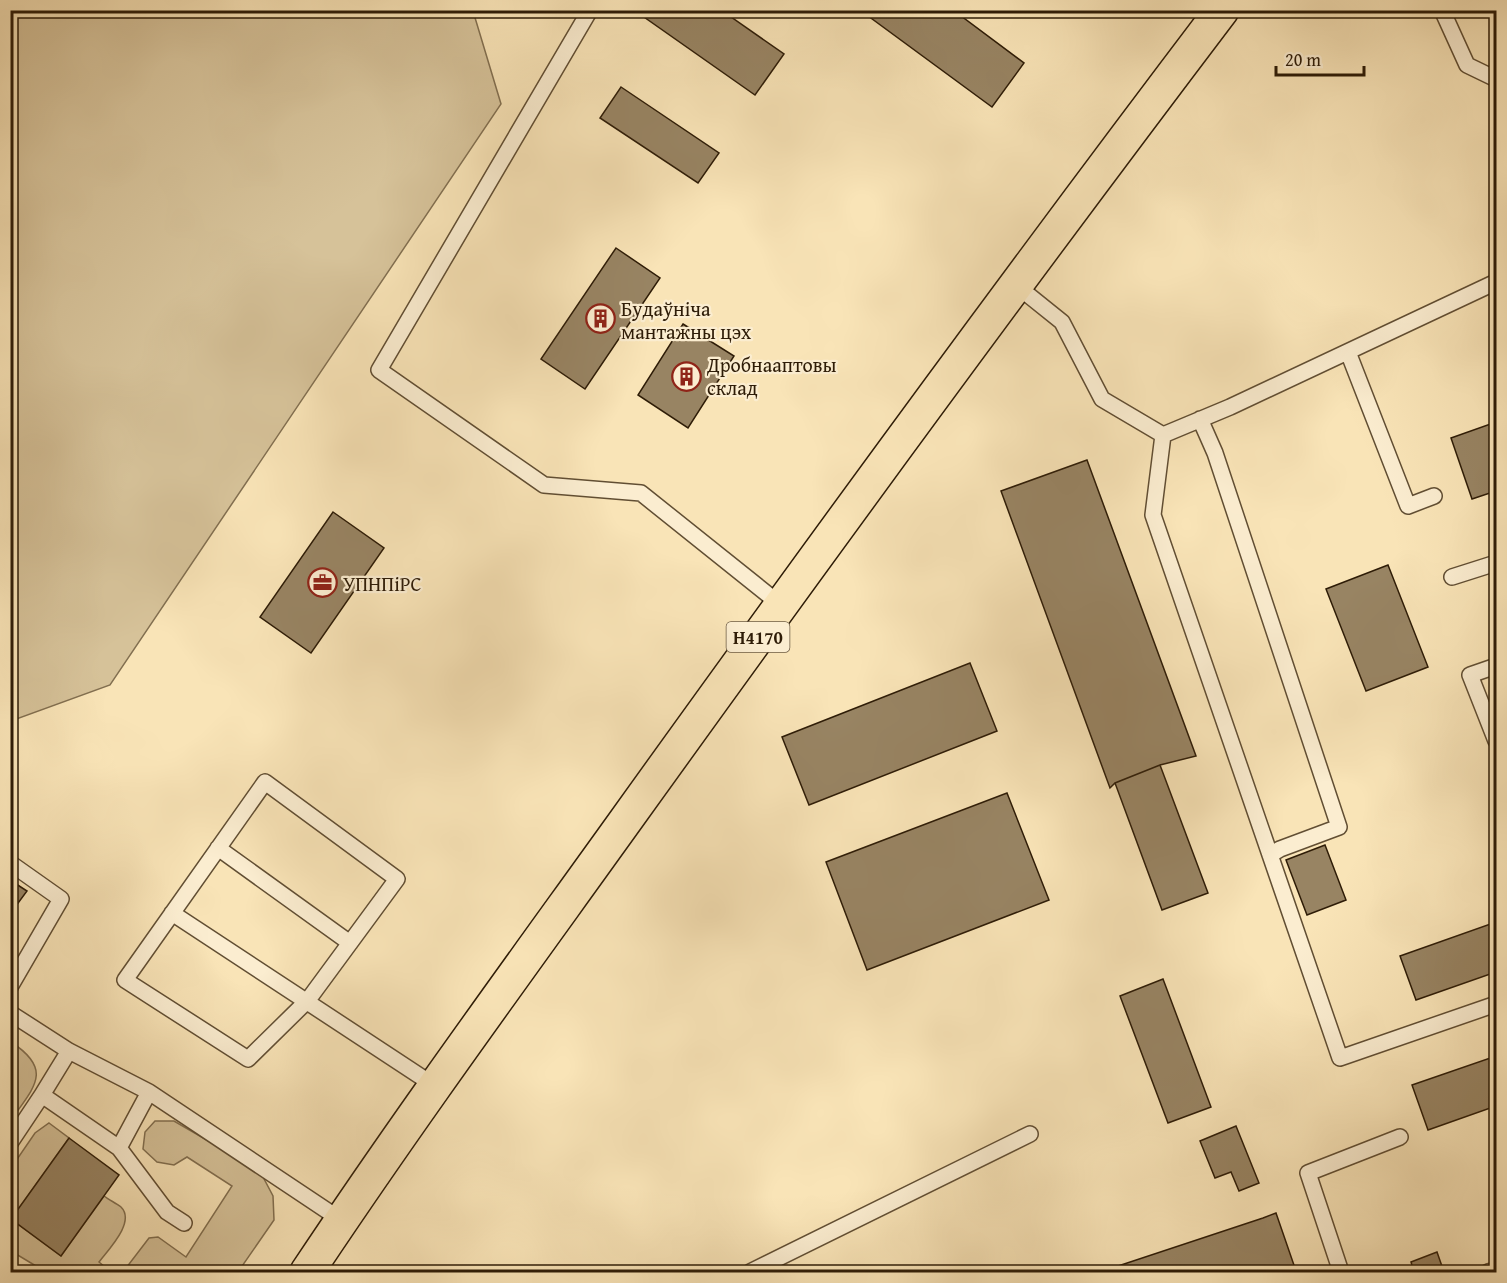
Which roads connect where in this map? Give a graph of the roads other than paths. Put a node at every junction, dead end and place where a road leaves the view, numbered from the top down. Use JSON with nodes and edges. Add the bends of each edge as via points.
{"nodes":[{"id":1,"x":590,"y":10,"type":"edge"},
{"id":2,"x":1222,"y":10,"type":"edge"},
{"id":3,"x":1442,"y":10,"type":"edge"},
{"id":4,"x":1497,"y":79,"type":"edge"},
{"id":5,"x":1497,"y":282,"type":"edge"},
{"id":6,"x":1016,"y":285,"type":"junction"},
{"id":7,"x":1348,"y":352,"type":"junction"},
{"id":8,"x":1200,"y":419,"type":"junction"},
{"id":9,"x":1163,"y":435,"type":"junction"},
{"id":10,"x":1434,"y":496,"type":"dead end"},
{"id":11,"x":1497,"y":563,"type":"edge"},
{"id":12,"x":1452,"y":577,"type":"dead end"},
{"id":13,"x":781,"y":605,"type":"junction"},
{"id":14,"x":1497,"y":666,"type":"edge"},
{"id":15,"x":1497,"y":741,"type":"edge"},
{"id":16,"x":218,"y":848,"type":"junction"},
{"id":17,"x":1270,"y":855,"type":"junction"},
{"id":18,"x":10,"y":863,"type":"edge"},
{"id":19,"x":172,"y":913,"type":"junction"},
{"id":20,"x":350,"y":943,"type":"junction"},
{"id":21,"x":10,"y":987,"type":"edge"},
{"id":22,"x":308,"y":1000,"type":"junction"},
{"id":23,"x":1497,"y":1004,"type":"edge"},
{"id":24,"x":10,"y":1013,"type":"edge"},
{"id":25,"x":69,"y":1052,"type":"junction"},
{"id":26,"x":435,"y":1086,"type":"junction"},
{"id":27,"x":148,"y":1092,"type":"junction"},
{"id":28,"x":42,"y":1095,"type":"junction"},
{"id":29,"x":1030,"y":1134,"type":"dead end"},
{"id":30,"x":1400,"y":1137,"type":"dead end"},
{"id":31,"x":10,"y":1143,"type":"edge"},
{"id":32,"x":119,"y":1148,"type":"junction"},
{"id":33,"x":341,"y":1220,"type":"junction"},
{"id":34,"x":184,"y":1222,"type":"dead end"},
{"id":35,"x":1497,"y":1270,"type":"edge"},
{"id":36,"x":307,"y":1272,"type":"edge"},
{"id":37,"x":750,"y":1272,"type":"edge"},
{"id":38,"x":1341,"y":1272,"type":"edge"},
{"id":39,"x":1488,"y":1272,"type":"edge"}],
"edges":[{"from":1,"to":13,"type":"lane","via":[[379,370],[544,485],[641,493]]},
{"from":2,"to":6,"type":"main road","number":"Н4170"},
{"from":3,"to":4,"type":"lane","via":[[1467,65]]},
{"from":5,"to":7,"type":"lane"},
{"from":6,"to":9,"type":"lane","via":[[1062,322],[1102,399]]},
{"from":6,"to":13,"type":"main road","number":"Н4170"},
{"from":7,"to":8,"type":"lane"},
{"from":7,"to":10,"type":"lane","via":[[1408,506]]},
{"from":8,"to":9,"type":"lane"},
{"from":8,"to":17,"type":"lane","via":[[1219,465],[1339,827]]},
{"from":9,"to":17,"type":"lane","via":[[1153,515]]},
{"from":11,"to":12,"type":"lane"},
{"from":13,"to":26,"type":"main road","number":"Н4170"},
{"from":14,"to":15,"type":"lane","via":[[1470,675]]},
{"from":16,"to":19,"type":"lane"},
{"from":16,"to":20,"type":"lane"},
{"from":16,"to":20,"type":"lane","via":[[265,782],[397,879]]},
{"from":17,"to":23,"type":"lane","via":[[1340,1058]]},
{"from":18,"to":21,"type":"lane","via":[[62,900]]},
{"from":19,"to":22,"type":"lane"},
{"from":19,"to":22,"type":"lane","via":[[125,980],[210,1035],[248,1059]]},
{"from":20,"to":22,"type":"lane"},
{"from":22,"to":26,"type":"lane"},
{"from":24,"to":25,"type":"lane"},
{"from":25,"to":27,"type":"lane"},
{"from":25,"to":28,"type":"lane"},
{"from":26,"to":33,"type":"main road","number":"Н4170"},
{"from":27,"to":32,"type":"lane"},
{"from":27,"to":33,"type":"lane"},
{"from":28,"to":31,"type":"lane"},
{"from":28,"to":32,"type":"lane"},
{"from":29,"to":37,"type":"lane"},
{"from":30,"to":38,"type":"lane","via":[[1308,1173]]},
{"from":32,"to":34,"type":"lane","via":[[167,1212]]},
{"from":33,"to":36,"type":"main road","number":"Н4170"},
{"from":35,"to":39,"type":"lane"}]}
